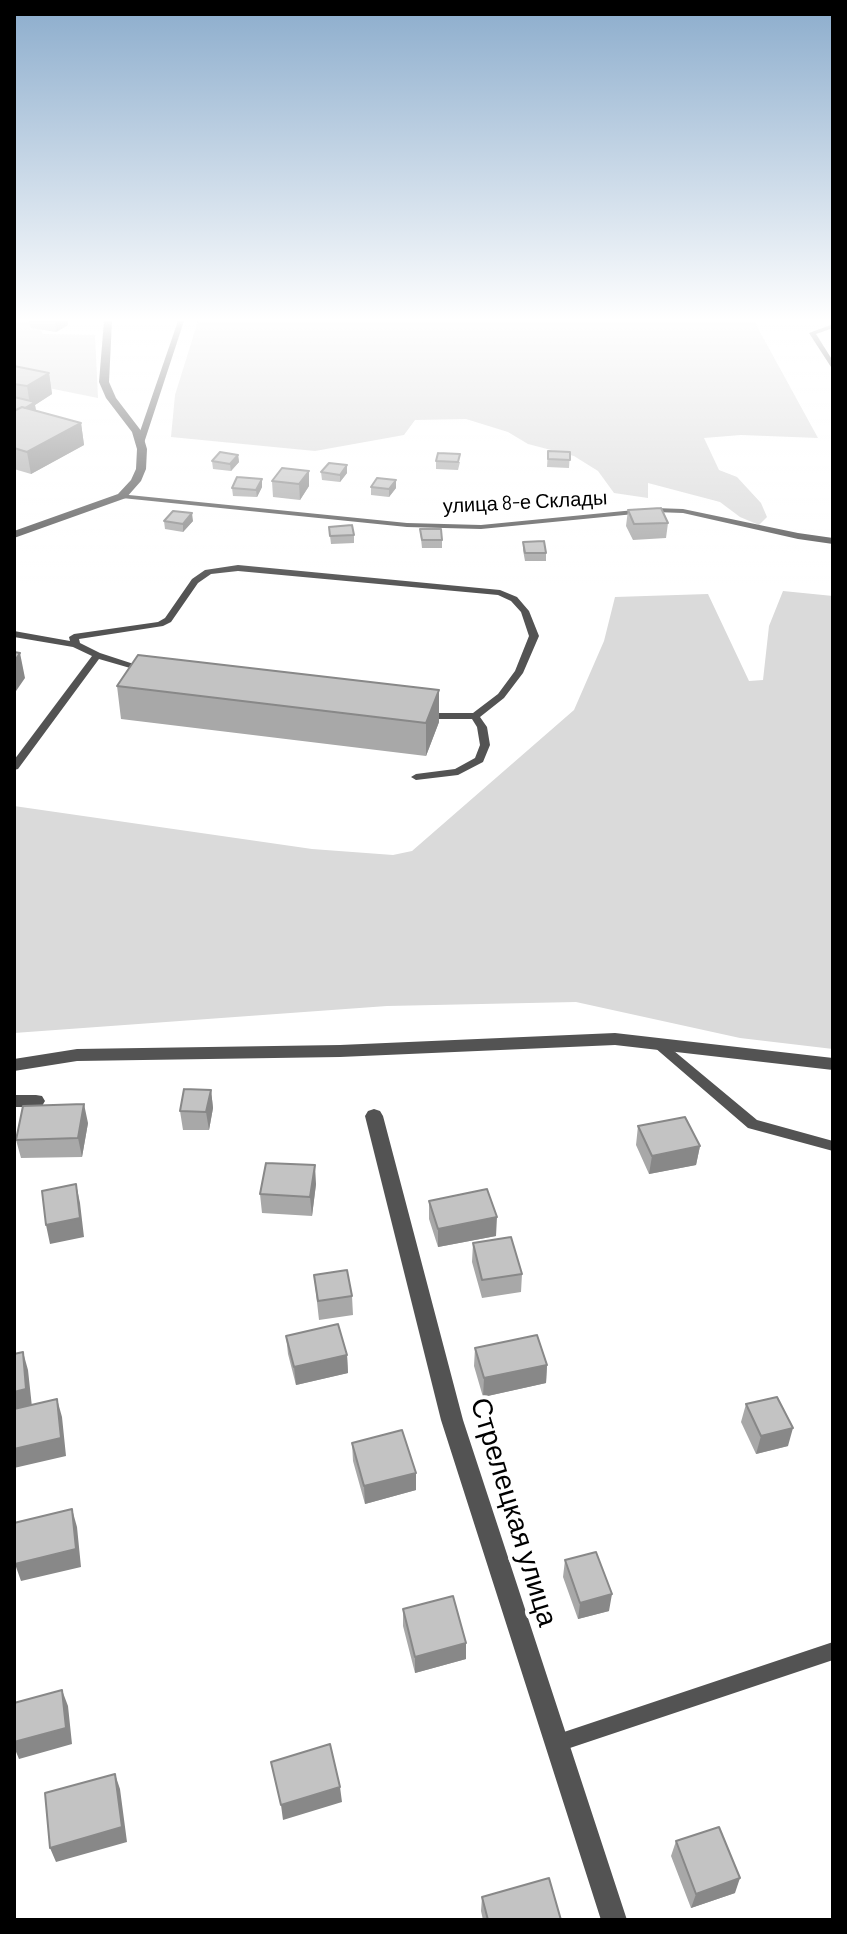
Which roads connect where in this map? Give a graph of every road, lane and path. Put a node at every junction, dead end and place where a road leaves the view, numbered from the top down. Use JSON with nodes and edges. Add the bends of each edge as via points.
{"nodes":[{"id":1,"x":121,"y":411,"type":"edge"},
{"id":2,"x":151,"y":411,"type":"edge"},
{"id":3,"x":140,"y":443,"type":"junction"},
{"id":4,"x":122,"y":496,"type":"junction"},
{"id":5,"x":14,"y":535,"type":"edge"},
{"id":6,"x":833,"y":541,"type":"edge"},
{"id":7,"x":14,"y":634,"type":"edge"},
{"id":8,"x":76,"y":645,"type":"junction"},
{"id":9,"x":97,"y":655,"type":"junction"},
{"id":10,"x":157,"y":673,"type":"edge"},
{"id":11,"x":412,"y":715,"type":"edge"},
{"id":12,"x":475,"y":716,"type":"junction"},
{"id":13,"x":14,"y":767,"type":"edge"},
{"id":14,"x":416,"y":777,"type":"dead end"},
{"id":15,"x":658,"y":1044,"type":"junction"},
{"id":16,"x":833,"y":1064,"type":"edge"},
{"id":17,"x":14,"y":1065,"type":"edge"},
{"id":18,"x":14,"y":1101,"type":"edge"},
{"id":19,"x":36,"y":1101,"type":"dead end"},
{"id":20,"x":374,"y":1116,"type":"dead end"},
{"id":21,"x":833,"y":1146,"type":"edge"},
{"id":22,"x":833,"y":1651,"type":"edge"},
{"id":23,"x":555,"y":1744,"type":"junction"},
{"id":24,"x":614,"y":1920,"type":"edge"}],
"edges":[{"from":1,"to":3,"type":"street"},
{"from":2,"to":3,"type":"lane"},
{"from":3,"to":4,"type":"street","via":[[141,469]]},
{"from":4,"to":5,"type":"street"},
{"from":4,"to":6,"type":"lane","name":"улица 8-е Склады","via":[[407,525],[481,527],[683,511]]},
{"from":7,"to":8,"type":"lane"},
{"from":8,"to":9,"type":"lane"},
{"from":8,"to":12,"type":"lane","via":[[74,637],[168,620],[195,581],[220,570],[500,593],[525,611],[534,636],[520,671],[501,696]]},
{"from":9,"to":10,"type":"lane"},
{"from":9,"to":13,"type":"lane"},
{"from":11,"to":12,"type":"lane"},
{"from":12,"to":14,"type":"lane","via":[[485,745],[479,760],[458,772]]},
{"from":15,"to":16,"type":"street"},
{"from":15,"to":17,"type":"street","via":[[615,1039],[77,1055]]},
{"from":15,"to":21,"type":"lane","via":[[753,1124]]},
{"from":18,"to":19,"type":"street"},
{"from":20,"to":23,"type":"street","name":"Стрелецкая улица","via":[[452,1420]]},
{"from":22,"to":23,"type":"lane"},
{"from":23,"to":24,"type":"street","name":"Стрелецкая улица"}]}
